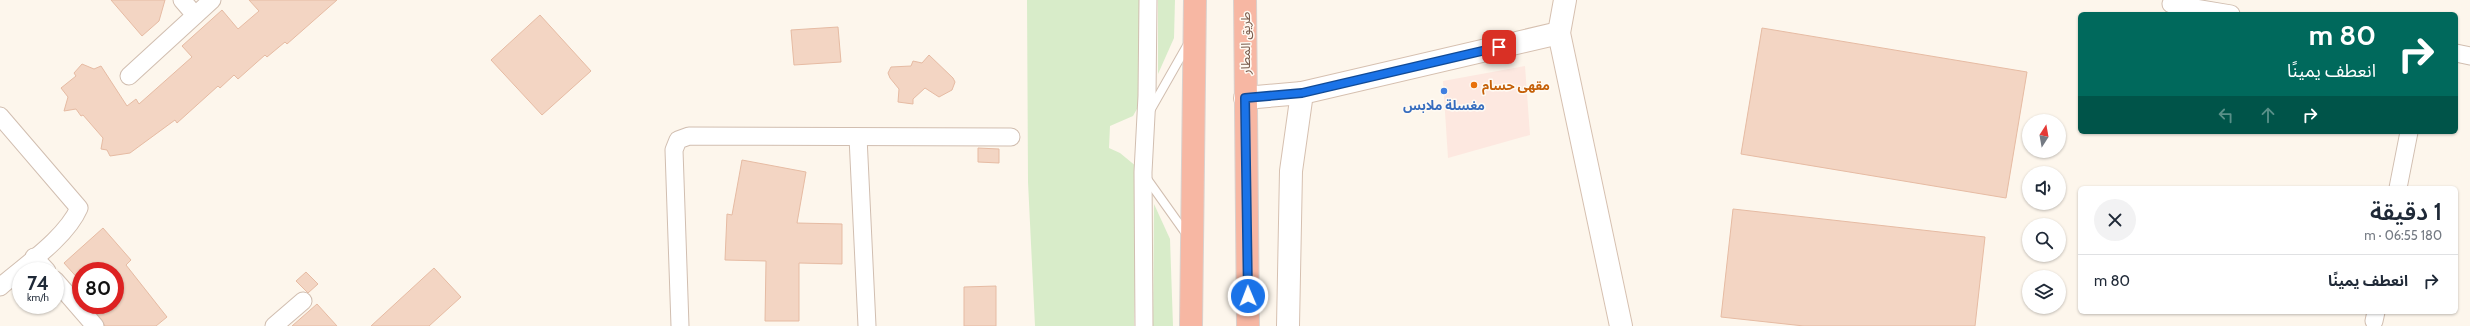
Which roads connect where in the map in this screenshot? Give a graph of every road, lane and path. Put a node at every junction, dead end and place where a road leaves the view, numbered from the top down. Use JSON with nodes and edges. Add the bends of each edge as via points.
{"nodes":[{"id":1,"x":182,"y":0,"type":"edge"},
{"id":2,"x":212,"y":0,"type":"edge"},
{"id":3,"x":1148,"y":0,"type":"edge"},
{"id":4,"x":1195,"y":0,"type":"edge"},
{"id":5,"x":1245,"y":0,"type":"edge"},
{"id":6,"x":1565,"y":0,"type":"edge"},
{"id":7,"x":2171,"y":4,"type":"dead end"},
{"id":8,"x":2219,"y":12,"type":"edge"},
{"id":9,"x":195,"y":15,"type":"junction"},
{"id":10,"x":1194,"y":33,"type":"junction"},
{"id":11,"x":1560,"y":33,"type":"junction"},
{"id":12,"x":2458,"y":53,"type":"edge"},
{"id":13,"x":2470,"y":56,"type":"edge"},
{"id":14,"x":129,"y":76,"type":"dead end"},
{"id":15,"x":1302,"y":93,"type":"junction"},
{"id":16,"x":1245,"y":98,"type":"junction"},
{"id":17,"x":0,"y":116,"type":"edge"},
{"id":18,"x":1146,"y":117,"type":"junction"},
{"id":19,"x":2408,"y":134,"type":"edge"},
{"id":20,"x":1011,"y":137,"type":"dead end"},
{"id":21,"x":858,"y":138,"type":"junction"},
{"id":22,"x":1143,"y":172,"type":"junction"},
{"id":23,"x":2398,"y":186,"type":"edge"},
{"id":24,"x":1192,"y":242,"type":"junction"},
{"id":25,"x":34,"y":257,"type":"junction"},
{"id":26,"x":39,"y":262,"type":"edge"},
{"id":27,"x":0,"y":287,"type":"edge"},
{"id":28,"x":64,"y":290,"type":"edge"},
{"id":29,"x":303,"y":300,"type":"dead end"},
{"id":30,"x":95,"y":326,"type":"edge"},
{"id":31,"x":274,"y":326,"type":"edge"},
{"id":32,"x":680,"y":326,"type":"edge"},
{"id":33,"x":867,"y":326,"type":"edge"},
{"id":34,"x":1144,"y":326,"type":"edge"},
{"id":35,"x":1191,"y":326,"type":"edge"},
{"id":36,"x":1248,"y":326,"type":"edge"},
{"id":37,"x":1288,"y":326,"type":"edge"},
{"id":38,"x":1620,"y":326,"type":"edge"}],
"edges":[{"from":1,"to":9,"type":"street"},
{"from":2,"to":9,"type":"street"},
{"from":3,"to":18,"type":"street"},
{"from":4,"to":10,"type":"highway"},
{"from":5,"to":16,"type":"highway","name":"طريق المطار"},
{"from":6,"to":11,"type":"street"},
{"from":7,"to":8,"type":"street"},
{"from":9,"to":14,"type":"street"},
{"from":10,"to":18,"type":"lane"},
{"from":10,"to":24,"type":"highway"},
{"from":11,"to":15,"type":"street"},
{"from":11,"to":38,"type":"street"},
{"from":12,"to":13,"type":"street"},
{"from":15,"to":16,"type":"street"},
{"from":15,"to":37,"type":"street","via":[[1291,171]]},
{"from":16,"to":36,"type":"highway","name":"طريق المطار"},
{"from":17,"to":25,"type":"street","via":[[79,208],[73,220]]},
{"from":18,"to":22,"type":"street"},
{"from":19,"to":23,"type":"street"},
{"from":20,"to":21,"type":"street"},
{"from":21,"to":32,"type":"street","via":[[688,136],[678,140],[674,150]]},
{"from":21,"to":33,"type":"street"},
{"from":22,"to":24,"type":"lane"},
{"from":22,"to":34,"type":"street"},
{"from":24,"to":35,"type":"highway"},
{"from":25,"to":26,"type":"street"},
{"from":25,"to":27,"type":"street"},
{"from":28,"to":30,"type":"street"},
{"from":29,"to":31,"type":"street"}]}
